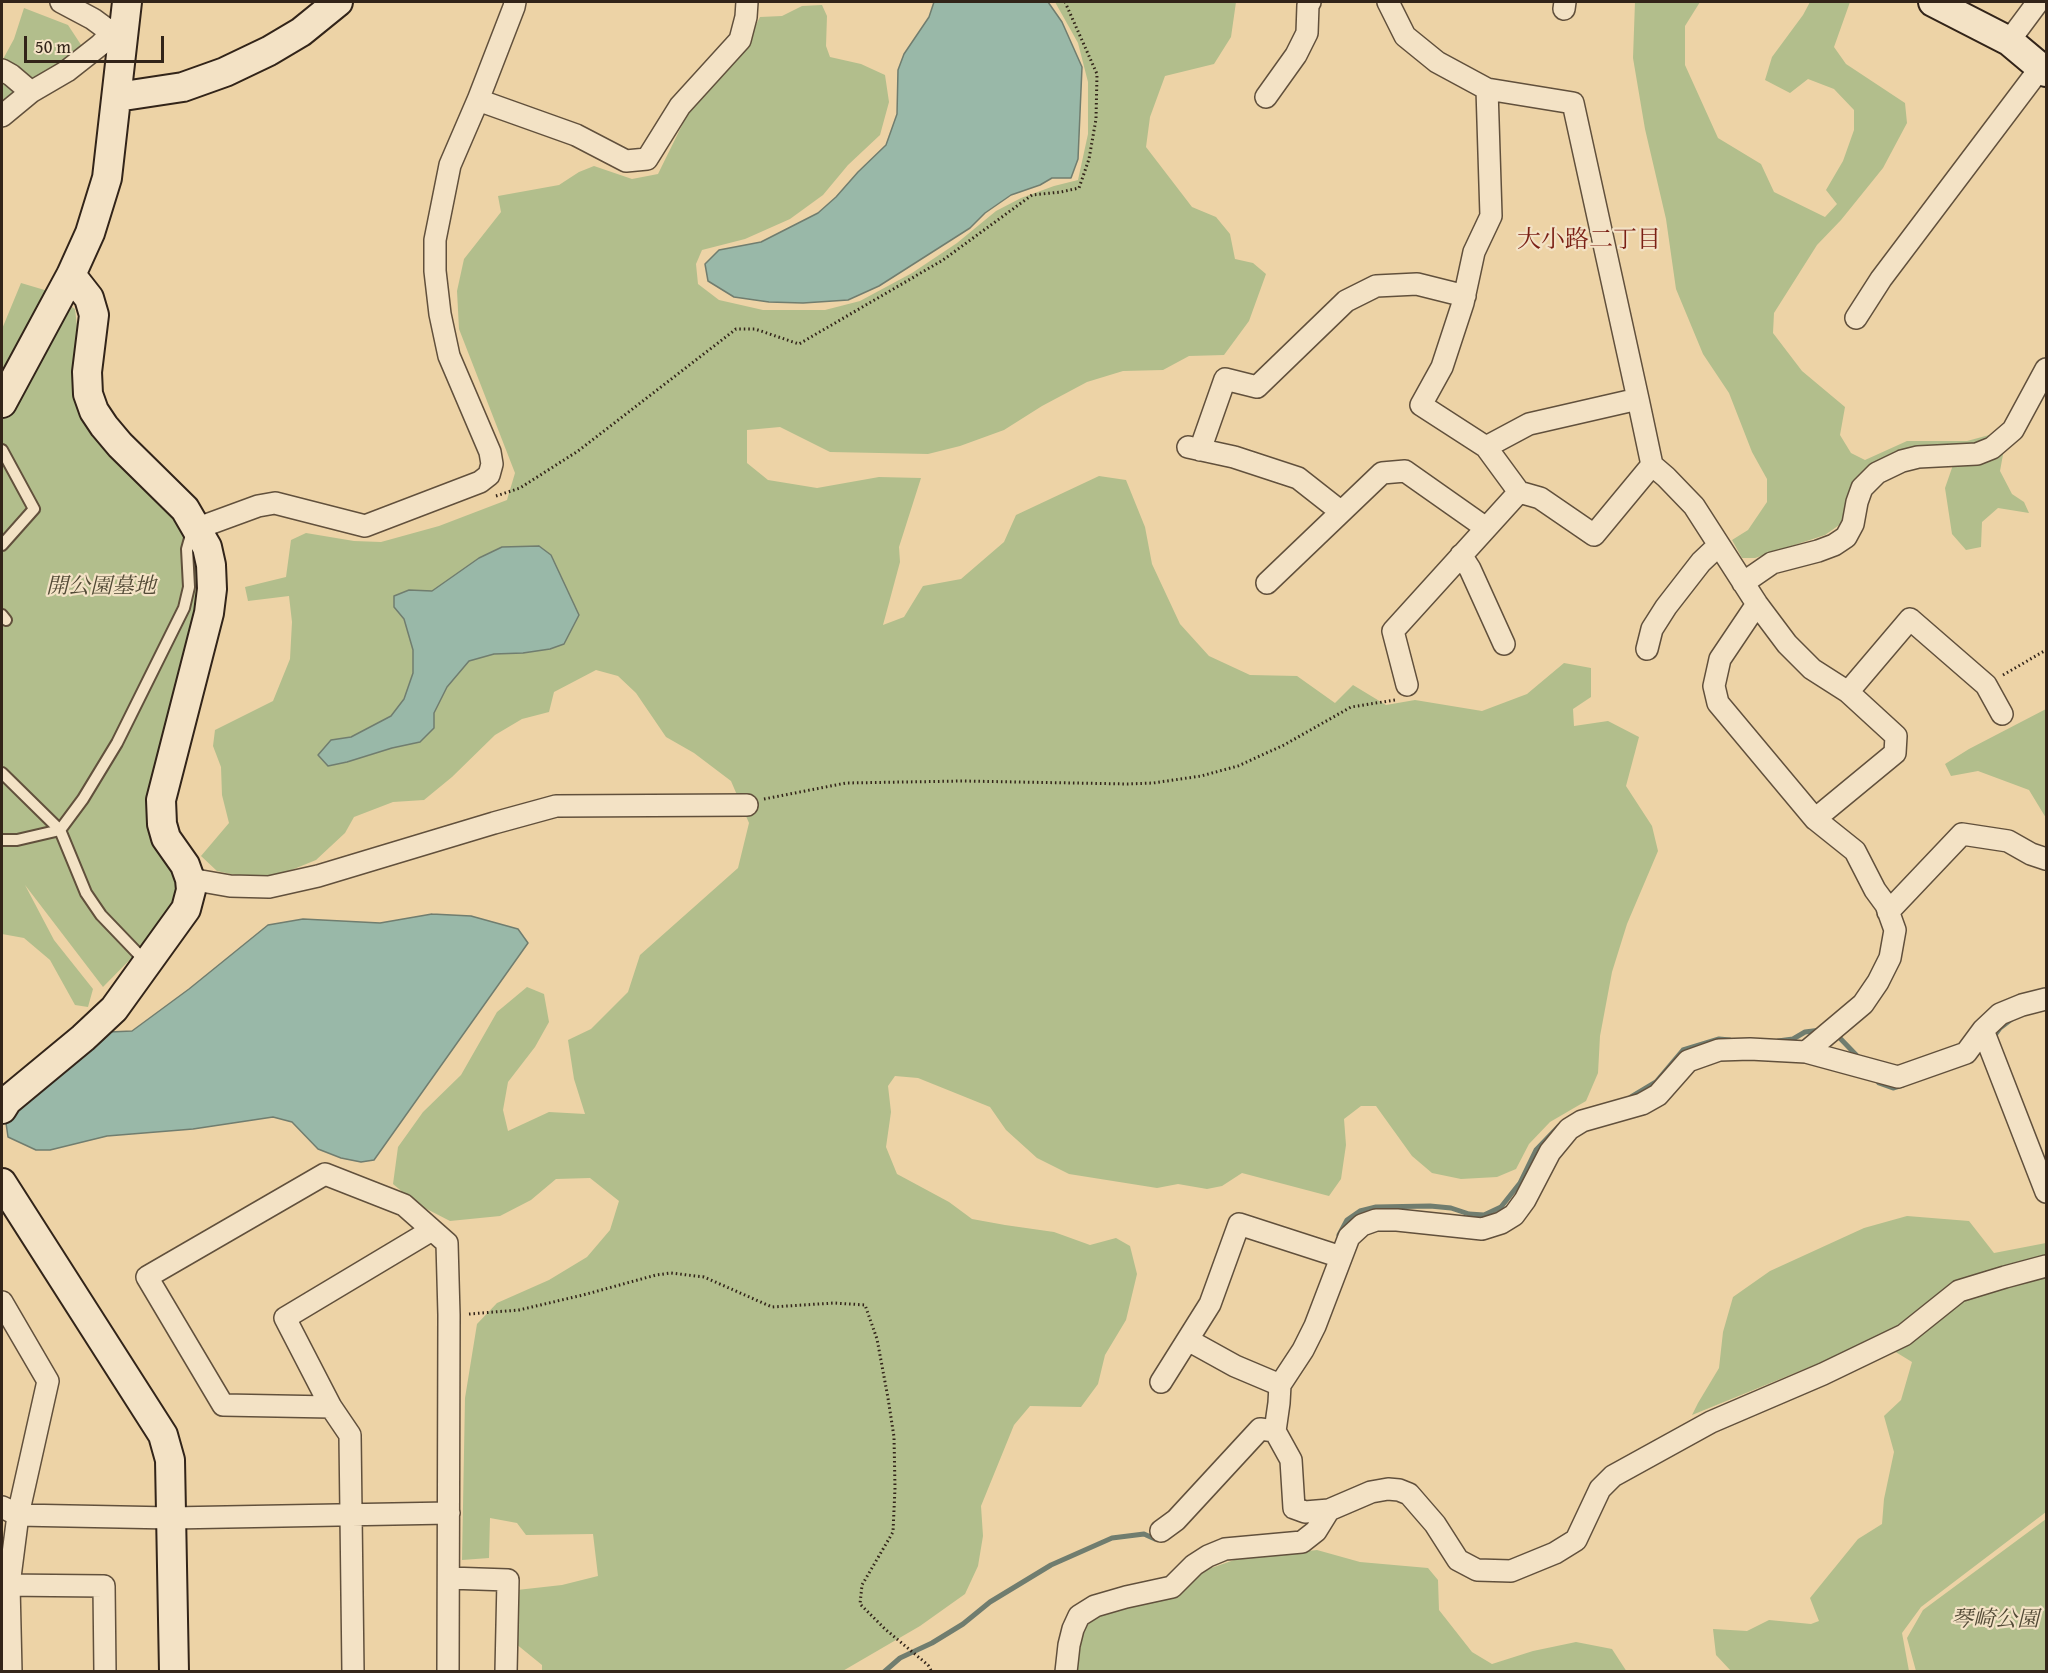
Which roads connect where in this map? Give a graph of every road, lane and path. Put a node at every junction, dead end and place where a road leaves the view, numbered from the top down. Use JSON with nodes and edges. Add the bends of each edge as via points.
{"nodes":[{"id":1,"x":61,"y":2,"type":"edge"},
{"id":2,"x":127,"y":2,"type":"edge"},
{"id":3,"x":338,"y":2,"type":"edge"},
{"id":4,"x":515,"y":2,"type":"edge"},
{"id":5,"x":747,"y":2,"type":"edge"},
{"id":6,"x":1065,"y":2,"type":"edge"},
{"id":7,"x":1310,"y":2,"type":"edge"},
{"id":8,"x":1389,"y":2,"type":"edge"},
{"id":9,"x":2038,"y":2,"type":"edge"},
{"id":10,"x":1938,"y":3,"type":"edge"},
{"id":11,"x":118,"y":34,"type":"junction"},
{"id":12,"x":2009,"y":40,"type":"junction"},
{"id":13,"x":2044,"y":69,"type":"edge"},
{"id":14,"x":2,"y":70,"type":"edge"},
{"id":15,"x":1487,"y":89,"type":"junction"},
{"id":16,"x":31,"y":92,"type":"junction"},
{"id":17,"x":117,"y":97,"type":"junction"},
{"id":18,"x":1266,"y":97,"type":"dead end"},
{"id":19,"x":478,"y":100,"type":"junction"},
{"id":20,"x":2,"y":116,"type":"edge"},
{"id":21,"x":71,"y":274,"type":"junction"},
{"id":22,"x":1465,"y":296,"type":"junction"},
{"id":23,"x":1856,"y":318,"type":"dead end"},
{"id":24,"x":2046,"y":369,"type":"edge"},
{"id":25,"x":1638,"y":399,"type":"junction"},
{"id":26,"x":2,"y":403,"type":"edge"},
{"id":27,"x":1486,"y":447,"type":"junction"},
{"id":28,"x":2,"y":450,"type":"edge"},
{"id":29,"x":1652,"y":465,"type":"junction"},
{"id":30,"x":1519,"y":492,"type":"junction"},
{"id":31,"x":490,"y":498,"type":"dead end"},
{"id":32,"x":1340,"y":511,"type":"junction"},
{"id":33,"x":198,"y":528,"type":"junction"},
{"id":34,"x":1486,"y":528,"type":"junction"},
{"id":35,"x":2,"y":545,"type":"edge"},
{"id":36,"x":1719,"y":545,"type":"junction"},
{"id":37,"x":1461,"y":555,"type":"junction"},
{"id":38,"x":1267,"y":583,"type":"dead end"},
{"id":39,"x":1743,"y":583,"type":"junction"},
{"id":40,"x":1757,"y":604,"type":"junction"},
{"id":41,"x":1504,"y":644,"type":"dead end"},
{"id":42,"x":1647,"y":649,"type":"dead end"},
{"id":43,"x":2046,"y":650,"type":"edge"},
{"id":44,"x":1407,"y":685,"type":"joint"},
{"id":45,"x":1986,"y":685,"type":"junction"},
{"id":46,"x":1848,"y":692,"type":"junction"},
{"id":47,"x":2002,"y":714,"type":"dead end"},
{"id":48,"x":2,"y":773,"type":"edge"},
{"id":49,"x":747,"y":805,"type":"joint"},
{"id":50,"x":1815,"y":819,"type":"junction"},
{"id":51,"x":60,"y":830,"type":"junction"},
{"id":52,"x":2,"y":840,"type":"edge"},
{"id":53,"x":2046,"y":859,"type":"edge"},
{"id":54,"x":190,"y":879,"type":"junction"},
{"id":55,"x":1888,"y":912,"type":"junction"},
{"id":56,"x":147,"y":963,"type":"junction"},
{"id":57,"x":2046,"y":999,"type":"edge"},
{"id":58,"x":1983,"y":1030,"type":"junction"},
{"id":59,"x":1806,"y":1052,"type":"junction"},
{"id":60,"x":3,"y":1103,"type":"edge"},
{"id":61,"x":2,"y":1183,"type":"edge"},
{"id":62,"x":2046,"y":1192,"type":"edge"},
{"id":63,"x":432,"y":1230,"type":"junction"},
{"id":64,"x":1341,"y":1257,"type":"junction"},
{"id":65,"x":2046,"y":1266,"type":"edge"},
{"id":66,"x":2,"y":1302,"type":"edge"},
{"id":67,"x":449,"y":1315,"type":"junction"},
{"id":68,"x":1188,"y":1340,"type":"junction"},
{"id":69,"x":1161,"y":1382,"type":"dead end"},
{"id":70,"x":1280,"y":1385,"type":"junction"},
{"id":71,"x":331,"y":1407,"type":"junction"},
{"id":72,"x":1275,"y":1431,"type":"junction"},
{"id":73,"x":1329,"y":1510,"type":"junction"},
{"id":74,"x":10,"y":1511,"type":"edge"},
{"id":75,"x":449,"y":1513,"type":"junction"},
{"id":76,"x":351,"y":1514,"type":"junction"},
{"id":77,"x":171,"y":1518,"type":"junction"},
{"id":78,"x":1161,"y":1531,"type":"dead end"},
{"id":79,"x":449,"y":1578,"type":"junction"},
{"id":80,"x":5,"y":1585,"type":"edge"},
{"id":81,"x":11,"y":1671,"type":"edge"},
{"id":82,"x":105,"y":1671,"type":"edge"},
{"id":83,"x":174,"y":1671,"type":"edge"},
{"id":84,"x":353,"y":1671,"type":"edge"},
{"id":85,"x":448,"y":1671,"type":"edge"},
{"id":86,"x":506,"y":1671,"type":"edge"},
{"id":87,"x":932,"y":1671,"type":"edge"},
{"id":88,"x":1066,"y":1671,"type":"edge"}],
"edges":[{"from":1,"to":11,"type":"street"},
{"from":2,"to":11,"type":"street"},
{"from":3,"to":17,"type":"street","via":[[301,32],[225,72],[183,87]]},
{"from":4,"to":19,"type":"street"},
{"from":5,"to":19,"type":"street","via":[[740,40],[680,106],[647,159],[626,161],[576,135]]},
{"from":6,"to":31,"type":"path","via":[[1097,74],[1096,119],[1079,188],[1032,195],[943,260],[800,344],[755,329],[736,328],[578,452],[520,488]]},
{"from":7,"to":18,"type":"street","via":[[1307,33]]},
{"from":8,"to":15,"type":"street","via":[[1405,36],[1437,62]]},
{"from":9,"to":12,"type":"street"},
{"from":10,"to":12,"type":"street"},
{"from":11,"to":16,"type":"street"},
{"from":11,"to":17,"type":"street"},
{"from":12,"to":13,"type":"street"},
{"from":13,"to":23,"type":"street","via":[[1881,279]]},
{"from":14,"to":16,"type":"street"},
{"from":15,"to":22,"type":"street","via":[[1491,216],[1474,252]]},
{"from":15,"to":25,"type":"street","via":[[1573,103]]},
{"from":16,"to":20,"type":"street"},
{"from":17,"to":21,"type":"street","via":[[107,178],[90,233]]},
{"from":19,"to":33,"type":"street","via":[[450,165],[435,240],[435,271],[449,356],[490,452],[489,475],[480,482],[365,526],[275,503]]},
{"from":21,"to":26,"type":"street"},
{"from":21,"to":33,"type":"street","via":[[89,298],[94,315],[87,372],[94,411],[120,445],[185,509]]},
{"from":22,"to":27,"type":"street","via":[[1442,368],[1421,405]]},
{"from":22,"to":32,"type":"street","via":[[1418,284],[1376,286],[1346,301],[1257,387],[1225,379],[1194,448],[1298,477]]},
{"from":24,"to":39,"type":"street","via":[[2013,430],[1992,448],[1977,454],[1918,457],[1877,473],[1862,488],[1846,537],[1818,551],[1772,563]]},
{"from":25,"to":27,"type":"street","via":[[1529,424]]},
{"from":25,"to":29,"type":"street"},
{"from":27,"to":30,"type":"street"},
{"from":28,"to":35,"type":"lane","via":[[34,509]]},
{"from":29,"to":30,"type":"street","via":[[1594,534],[1539,498]]},
{"from":29,"to":36,"type":"street","via":[[1694,506]]},
{"from":30,"to":34,"type":"street"},
{"from":32,"to":34,"type":"street","via":[[1382,473],[1405,471]]},
{"from":32,"to":38,"type":"street"},
{"from":33,"to":51,"type":"lane","via":[[191,532],[187,549],[189,586],[184,608],[117,743]]},
{"from":33,"to":54,"type":"street","via":[[211,565],[209,613],[161,800],[166,838]]},
{"from":34,"to":37,"type":"street"},
{"from":36,"to":39,"type":"street"},
{"from":36,"to":42,"type":"street","via":[[1666,607],[1652,629]]},
{"from":37,"to":41,"type":"street"},
{"from":37,"to":44,"type":"street","via":[[1393,631]]},
{"from":39,"to":40,"type":"street"},
{"from":40,"to":46,"type":"street","via":[[1812,669]]},
{"from":40,"to":50,"type":"street","via":[[1720,659],[1714,686],[1718,703]]},
{"from":43,"to":45,"type":"path"},
{"from":44,"to":49,"type":"path","via":[[1395,701],[1351,707],[1284,745],[1238,766],[1201,776],[1127,784],[846,783]]},
{"from":45,"to":46,"type":"street","via":[[1910,619]]},
{"from":45,"to":47,"type":"street"},
{"from":46,"to":50,"type":"street","via":[[1896,736],[1895,753]]},
{"from":48,"to":51,"type":"lane"},
{"from":49,"to":54,"type":"street","via":[[556,806],[269,887]]},
{"from":50,"to":55,"type":"street","via":[[1855,850]]},
{"from":51,"to":52,"type":"lane"},
{"from":51,"to":56,"type":"lane","via":[[86,893],[101,915]]},
{"from":53,"to":55,"type":"street","via":[[2008,841],[1962,834]]},
{"from":54,"to":56,"type":"street","via":[[186,909]]},
{"from":55,"to":59,"type":"street","via":[[1895,930],[1890,958],[1878,982],[1863,1004]]},
{"from":56,"to":60,"type":"street","via":[[114,1009]]},
{"from":57,"to":58,"type":"street","via":[[2000,1014]]},
{"from":58,"to":59,"type":"street","via":[[1966,1053],[1898,1077]]},
{"from":58,"to":62,"type":"street"},
{"from":59,"to":64,"type":"street","via":[[1719,1050],[1688,1061],[1658,1095],[1569,1129],[1550,1152],[1525,1200],[1514,1215],[1501,1223],[1482,1229],[1376,1220],[1349,1237]]},
{"from":61,"to":77,"type":"street","via":[[163,1435],[170,1460]]},
{"from":63,"to":67,"type":"street","via":[[447,1243]]},
{"from":63,"to":71,"type":"street","via":[[285,1318]]},
{"from":63,"to":71,"type":"street","via":[[404,1205],[325,1174],[147,1277],[223,1405]]},
{"from":64,"to":68,"type":"street","via":[[1239,1224],[1210,1304]]},
{"from":64,"to":70,"type":"street","via":[[1316,1326]]},
{"from":65,"to":73,"type":"street","via":[[1959,1292],[1904,1335],[1711,1422],[1613,1476],[1600,1489],[1576,1540],[1511,1571],[1478,1570],[1458,1560],[1435,1524],[1409,1494],[1400,1490],[1371,1492]]},
{"from":66,"to":74,"type":"street","via":[[48,1381]]},
{"from":67,"to":75,"type":"street"},
{"from":67,"to":87,"type":"path","via":[[519,1310],[671,1274],[704,1277],[772,1307],[834,1302],[865,1305],[877,1340],[890,1408],[895,1488],[893,1532],[862,1585],[860,1604]]},
{"from":68,"to":69,"type":"street"},
{"from":68,"to":70,"type":"street","via":[[1234,1366]]},
{"from":70,"to":72,"type":"street"},
{"from":71,"to":76,"type":"street","via":[[350,1435]]},
{"from":72,"to":73,"type":"street","via":[[1291,1460],[1294,1508],[1305,1512]]},
{"from":72,"to":78,"type":"street","via":[[1260,1429],[1176,1520]]},
{"from":73,"to":88,"type":"street","via":[[1316,1531],[1302,1542],[1225,1549],[1194,1565],[1172,1587],[1095,1606],[1079,1616],[1073,1629]]},
{"from":74,"to":77,"type":"street"},
{"from":74,"to":80,"type":"street"},
{"from":75,"to":76,"type":"street"},
{"from":75,"to":79,"type":"street"},
{"from":76,"to":77,"type":"street"},
{"from":76,"to":84,"type":"street"},
{"from":77,"to":83,"type":"street"},
{"from":79,"to":85,"type":"street"},
{"from":79,"to":86,"type":"street","via":[[508,1580]]},
{"from":80,"to":81,"type":"street"},
{"from":80,"to":82,"type":"street","via":[[104,1586]]}]}
